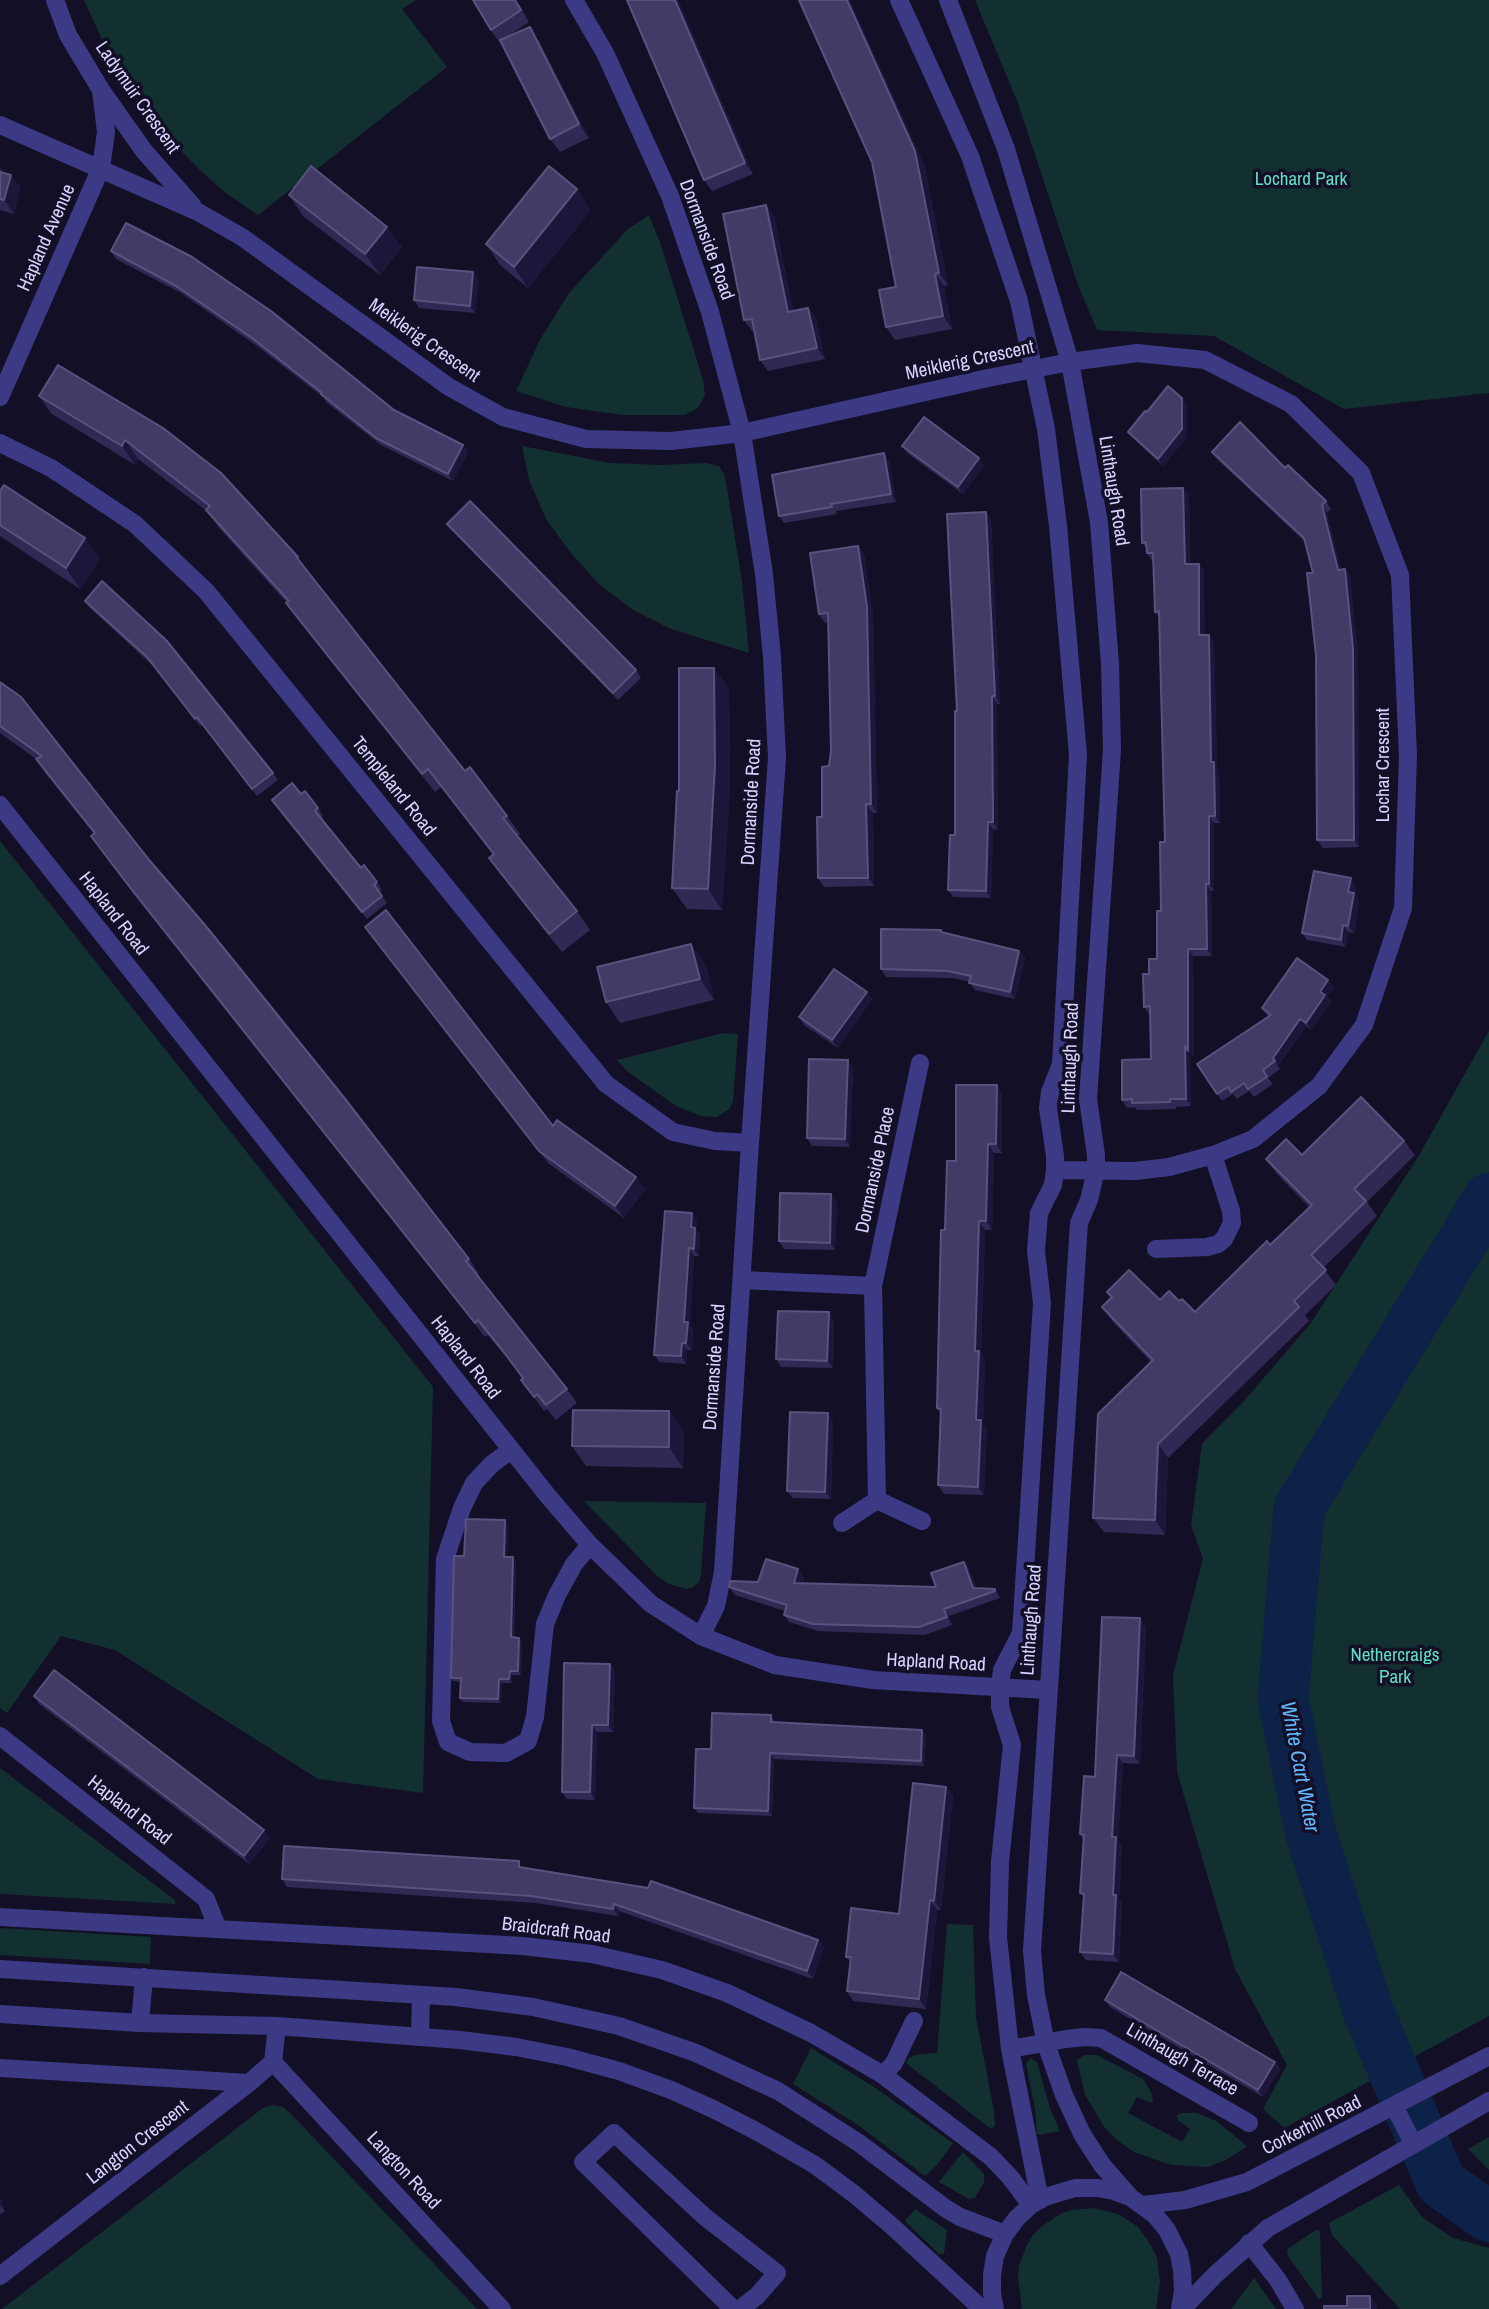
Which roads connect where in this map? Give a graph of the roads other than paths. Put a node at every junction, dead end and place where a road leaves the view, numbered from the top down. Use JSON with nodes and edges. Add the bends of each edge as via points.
{"nodes":[{"id":1,"x":55,"y":0,"type":"edge"},
{"id":2,"x":574,"y":0,"type":"edge"},
{"id":3,"x":899,"y":0,"type":"edge"},
{"id":4,"x":948,"y":0,"type":"edge"},
{"id":5,"x":101,"y":90,"type":"junction"},
{"id":6,"x":0,"y":125,"type":"edge"},
{"id":7,"x":101,"y":168,"type":"junction"},
{"id":8,"x":198,"y":212,"type":"junction"},
{"id":9,"x":1070,"y":362,"type":"junction"},
{"id":10,"x":1032,"y":369,"type":"junction"},
{"id":11,"x":0,"y":397,"type":"edge"},
{"id":12,"x":742,"y":433,"type":"junction"},
{"id":13,"x":0,"y":443,"type":"edge"},
{"id":14,"x":0,"y":805,"type":"edge"},
{"id":15,"x":920,"y":1063,"type":"dead end"},
{"id":16,"x":750,"y":1143,"type":"junction"},
{"id":17,"x":1213,"y":1155,"type":"junction"},
{"id":18,"x":1055,"y":1170,"type":"junction"},
{"id":19,"x":1096,"y":1170,"type":"junction"},
{"id":20,"x":1156,"y":1249,"type":"dead end"},
{"id":21,"x":742,"y":1280,"type":"junction"},
{"id":22,"x":873,"y":1286,"type":"junction"},
{"id":23,"x":511,"y":1450,"type":"junction"},
{"id":24,"x":877,"y":1500,"type":"junction"},
{"id":25,"x":922,"y":1521,"type":"dead end"},
{"id":26,"x":842,"y":1523,"type":"dead end"},
{"id":27,"x":590,"y":1545,"type":"junction"},
{"id":28,"x":701,"y":1636,"type":"junction"},
{"id":29,"x":1000,"y":1687,"type":"junction"},
{"id":30,"x":1048,"y":1690,"type":"junction"},
{"id":31,"x":0,"y":1736,"type":"edge"},
{"id":32,"x":0,"y":1917,"type":"edge"},
{"id":33,"x":218,"y":1929,"type":"junction"},
{"id":34,"x":0,"y":1969,"type":"edge"},
{"id":35,"x":144,"y":1977,"type":"junction"},
{"id":36,"x":421,"y":1994,"type":"junction"},
{"id":37,"x":0,"y":2014,"type":"edge"},
{"id":38,"x":914,"y":2021,"type":"dead end"},
{"id":39,"x":140,"y":2023,"type":"junction"},
{"id":40,"x":277,"y":2026,"type":"junction"},
{"id":41,"x":420,"y":2037,"type":"junction"},
{"id":42,"x":1046,"y":2044,"type":"junction"},
{"id":43,"x":1010,"y":2049,"type":"junction"},
{"id":44,"x":1489,"y":2056,"type":"edge"},
{"id":45,"x":273,"y":2062,"type":"junction"},
{"id":46,"x":0,"y":2068,"type":"edge"},
{"id":47,"x":883,"y":2075,"type":"junction"},
{"id":48,"x":249,"y":2083,"type":"junction"},
{"id":49,"x":1489,"y":2101,"type":"edge"},
{"id":50,"x":1394,"y":2106,"type":"junction"},
{"id":51,"x":1249,"y":2123,"type":"dead end"},
{"id":52,"x":1413,"y":2143,"type":"junction"},
{"id":53,"x":1137,"y":2201,"type":"junction"},
{"id":54,"x":1035,"y":2203,"type":"junction"},
{"id":55,"x":1005,"y":2234,"type":"junction"},
{"id":56,"x":1250,"y":2243,"type":"junction"},
{"id":57,"x":0,"y":2276,"type":"edge"},
{"id":58,"x":763,"y":2303,"type":"edge"},
{"id":59,"x":502,"y":2309,"type":"edge"},
{"id":60,"x":733,"y":2309,"type":"edge"},
{"id":61,"x":740,"y":2309,"type":"edge"},
{"id":62,"x":982,"y":2309,"type":"edge"},
{"id":63,"x":995,"y":2309,"type":"edge"},
{"id":64,"x":1181,"y":2309,"type":"edge"},
{"id":65,"x":1295,"y":2309,"type":"edge"}],
"edges":[{"from":1,"to":5,"type":"street","name":"Ladymuir Crescent","via":[[68,35]]},
{"from":2,"to":12,"type":"street","name":"Dormanside Road","via":[[605,53],[670,195],[710,312]]},
{"from":3,"to":10,"type":"street","name":"Linthaugh Road","via":[[970,156],[1019,301]]},
{"from":4,"to":9,"type":"street","name":"Linthaugh Road","via":[[1006,149]]},
{"from":5,"to":7,"type":"street","name":"Hapland Avenue","via":[[106,132]]},
{"from":5,"to":8,"type":"street","name":"Ladymuir Crescent","via":[[144,151]]},
{"from":6,"to":7,"type":"street","name":"Meiklerig Crescent"},
{"from":7,"to":8,"type":"street","name":"Meiklerig Crescent"},
{"from":7,"to":11,"type":"street","name":"Hapland Avenue"},
{"from":8,"to":12,"type":"street","name":"Meiklerig Crescent","via":[[242,237],[449,387],[503,417],[586,439],[671,441]]},
{"from":9,"to":10,"type":"street","name":"Meiklerig Crescent"},
{"from":9,"to":17,"type":"street","name":"Lochar Crescent","via":[[1137,353],[1205,360],[1291,404],[1361,473],[1400,575],[1408,756],[1403,908],[1364,1026],[1319,1086],[1253,1139]]},
{"from":9,"to":19,"type":"street","name":"Linthaugh Road","via":[[1099,522],[1110,664],[1112,750],[1088,1100]]},
{"from":10,"to":12,"type":"street","name":"Meiklerig Crescent"},
{"from":10,"to":18,"type":"street","name":"Linthaugh Road","via":[[1046,429],[1057,514],[1078,755],[1061,1064],[1048,1108]]},
{"from":12,"to":16,"type":"street","name":"Dormanside Road","via":[[764,574],[777,758]]},
{"from":13,"to":16,"type":"street","name":"Templeland Road","via":[[51,468],[135,524],[206,591],[606,1084],[673,1132]]},
{"from":14,"to":23,"type":"street","name":"Hapland Road"},
{"from":15,"to":22,"type":"street","name":"Dormanside Place"},
{"from":16,"to":21,"type":"street","name":"Dormanside Road"},
{"from":17,"to":19,"type":"street","name":"Lochar Crescent","via":[[1168,1167]]},
{"from":17,"to":20,"type":"street","via":[[1231,1211],[1232,1223],[1224,1239],[1207,1247]]},
{"from":18,"to":19,"type":"street","name":"Lochar Crescent"},
{"from":18,"to":29,"type":"street","name":"Linthaugh Road","via":[[1039,1213],[1036,1251],[1042,1303],[1021,1633],[1002,1670]]},
{"from":19,"to":30,"type":"street","name":"Linthaugh Road","via":[[1079,1223]]},
{"from":21,"to":22,"type":"street"},
{"from":21,"to":28,"type":"street","name":"Dormanside Road","via":[[723,1572],[716,1606]]},
{"from":22,"to":24,"type":"street","name":"Dormanside Place"},
{"from":23,"to":27,"type":"street","name":"Hapland Road"},
{"from":23,"to":27,"type":"street","via":[[474,1483],[445,1559],[441,1721],[448,1742],[470,1752],[506,1753],[528,1741],[545,1625],[574,1564]]},
{"from":24,"to":25,"type":"street"},
{"from":24,"to":26,"type":"street"},
{"from":27,"to":28,"type":"street","name":"Hapland Road","via":[[651,1604]]},
{"from":28,"to":29,"type":"street","name":"Hapland Road","via":[[775,1664],[821,1673]]},
{"from":29,"to":30,"type":"street","name":"Hapland Road"},
{"from":29,"to":43,"type":"street","name":"Linthaugh Road","via":[[1000,1707],[1012,1745],[998,1937]]},
{"from":30,"to":42,"type":"street","name":"Linthaugh Road","via":[[1032,1951]]},
{"from":31,"to":33,"type":"street","name":"Hapland Road","via":[[206,1899]]},
{"from":32,"to":33,"type":"street","name":"Braidcraft Road"},
{"from":33,"to":47,"type":"street","name":"Braidcraft Road","via":[[592,1954],[662,1970],[739,1998]]},
{"from":34,"to":35,"type":"street"},
{"from":35,"to":36,"type":"street"},
{"from":35,"to":39,"type":"street"},
{"from":36,"to":41,"type":"street"},
{"from":36,"to":55,"type":"street","via":[[571,2014],[696,2053],[778,2091],[859,2143],[945,2208]]},
{"from":37,"to":39,"type":"street"},
{"from":38,"to":47,"type":"street","via":[[894,2063]]},
{"from":39,"to":40,"type":"street"},
{"from":40,"to":41,"type":"street"},
{"from":40,"to":45,"type":"street"},
{"from":41,"to":62,"type":"street","via":[[567,2057],[619,2071],[713,2109],[815,2165],[893,2227]]},
{"from":42,"to":43,"type":"street","name":"Linthaugh Terrace"},
{"from":42,"to":51,"type":"street","name":"Linthaugh Terrace","via":[[1101,2038]]},
{"from":42,"to":53,"type":"street","name":"Linthaugh Road","via":[[1082,2134],[1102,2165]]},
{"from":43,"to":54,"type":"street","name":"Linthaugh Road"},
{"from":44,"to":50,"type":"street","name":"Corkerhill Road"},
{"from":45,"to":48,"type":"street","name":"Langton Crescent"},
{"from":45,"to":59,"type":"street","name":"Langton Road"},
{"from":46,"to":48,"type":"street"},
{"from":47,"to":54,"type":"street","name":"Braidcraft Road","via":[[991,2157]]},
{"from":48,"to":57,"type":"street","name":"Langton Crescent"},
{"from":49,"to":52,"type":"street"},
{"from":50,"to":52,"type":"street"},
{"from":50,"to":53,"type":"street","name":"Corkerhill Road","via":[[1247,2182],[1185,2200]]},
{"from":52,"to":56,"type":"street"},
{"from":53,"to":54,"type":"street","via":[[1098,2188],[1075,2188]]},
{"from":53,"to":64,"type":"street","name":"Linthaugh Road","via":[[1167,2230],[1179,2254]]},
{"from":54,"to":55,"type":"street"},
{"from":55,"to":63,"type":"street","via":[[992,2275]]},
{"from":56,"to":64,"type":"street"},
{"from":56,"to":65,"type":"street"},
{"from":58,"to":60,"type":"street","via":[[777,2273],[705,2217],[614,2133],[583,2162]]},
{"from":58,"to":61,"type":"street"}]}
